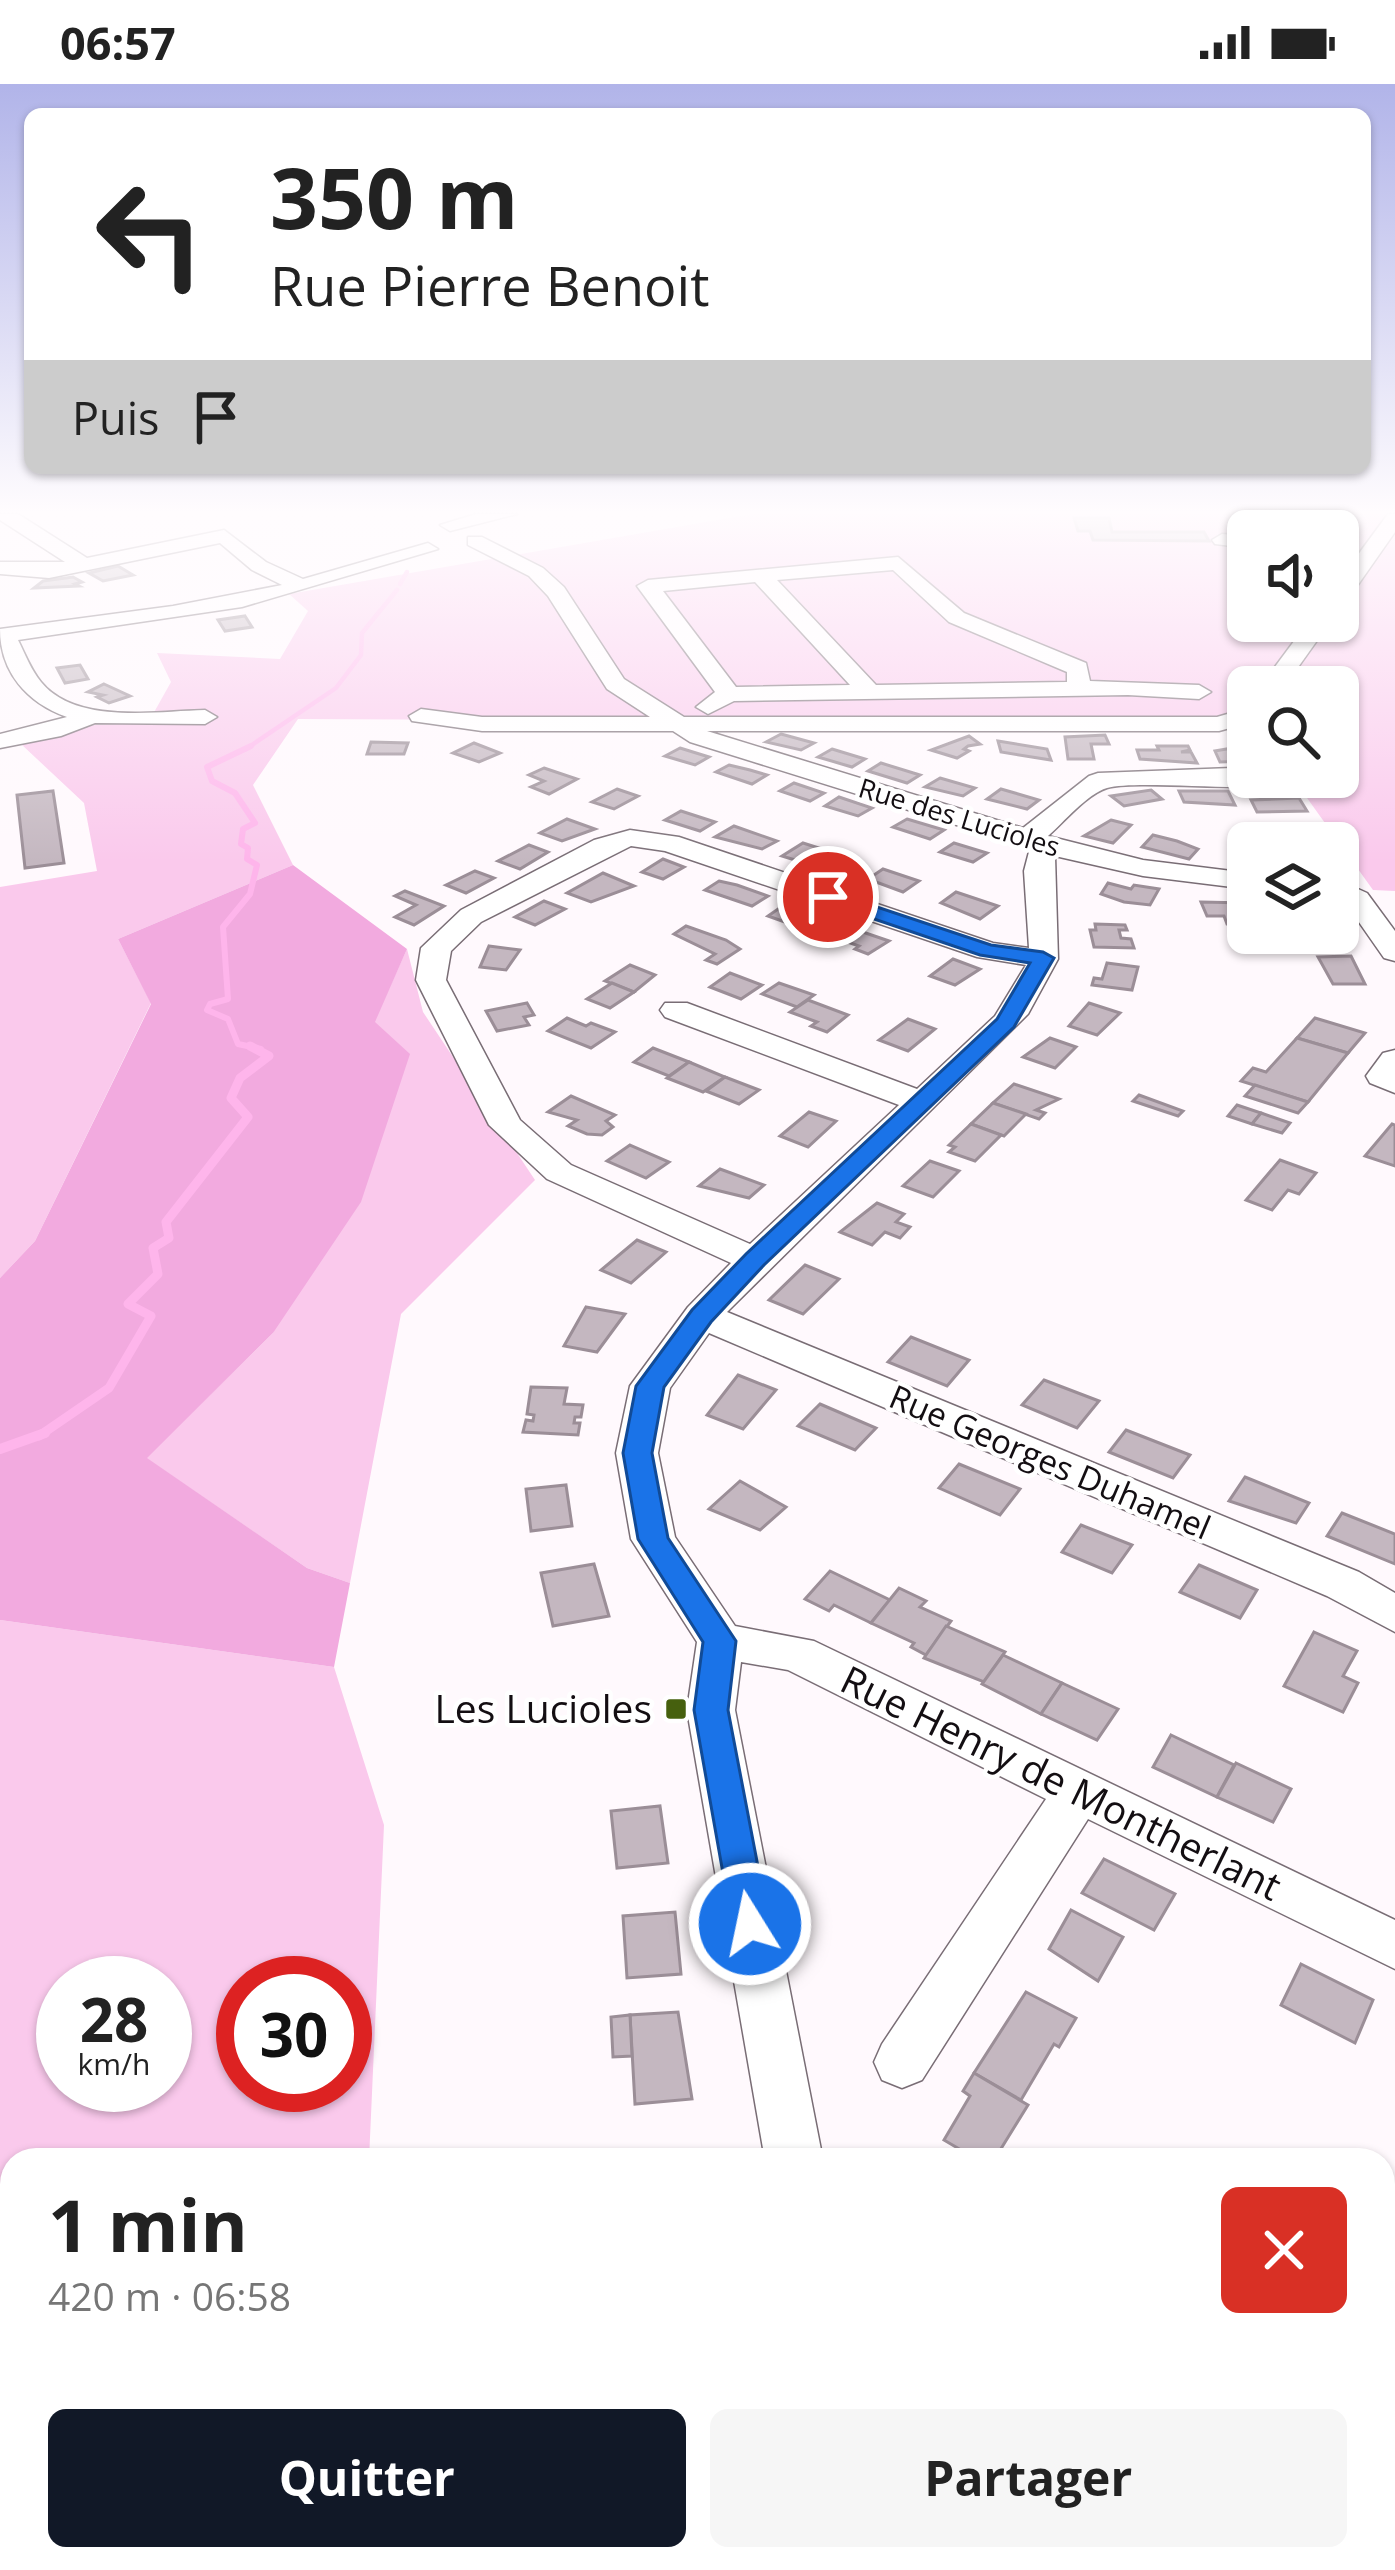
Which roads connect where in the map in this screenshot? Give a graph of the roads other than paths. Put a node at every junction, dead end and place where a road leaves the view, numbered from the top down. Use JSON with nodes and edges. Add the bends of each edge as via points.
{"nodes":[{"id":1,"x":43,"y":630,"type":"edge"},
{"id":2,"x":580,"y":630,"type":"edge"},
{"id":3,"x":681,"y":630,"type":"edge"},
{"id":4,"x":812,"y":630,"type":"edge"},
{"id":5,"x":975,"y":630,"type":"edge"},
{"id":6,"x":2,"y":636,"type":"edge"},
{"id":7,"x":1079,"y":688,"type":"junction"},
{"id":8,"x":870,"y":692,"type":"junction"},
{"id":9,"x":1199,"y":692,"type":"dead end"},
{"id":10,"x":729,"y":694,"type":"junction"},
{"id":11,"x":94,"y":715,"type":"junction"},
{"id":12,"x":421,"y":716,"type":"dead end"},
{"id":13,"x":205,"y":717,"type":"dead end"},
{"id":14,"x":1227,"y":722,"type":"edge"},
{"id":15,"x":678,"y":725,"type":"junction"},
{"id":16,"x":0,"y":741,"type":"edge"},
{"id":17,"x":1227,"y":776,"type":"edge"},
{"id":18,"x":1036,"y":842,"type":"junction"},
{"id":19,"x":1227,"y":878,"type":"edge"},
{"id":20,"x":1359,"y":902,"type":"edge"},
{"id":21,"x":1395,"y":952,"type":"edge"},
{"id":22,"x":1043,"y":958,"type":"junction"},
{"id":23,"x":676,"y":1010,"type":"dead end"},
{"id":24,"x":1395,"y":1060,"type":"edge"},
{"id":25,"x":1395,"y":1083,"type":"edge"},
{"id":26,"x":920,"y":1102,"type":"junction"},
{"id":27,"x":755,"y":1260,"type":"junction"},
{"id":28,"x":702,"y":1316,"type":"junction"},
{"id":29,"x":1395,"y":1615,"type":"edge"},
{"id":30,"x":720,"y":1641,"type":"junction"},
{"id":31,"x":1078,"y":1792,"type":"junction"},
{"id":32,"x":1395,"y":1946,"type":"edge"},
{"id":33,"x":902,"y":2062,"type":"dead end"},
{"id":34,"x":792,"y":2148,"type":"edge"}],
"edges":[{"from":1,"to":6,"type":"street"},
{"from":2,"to":15,"type":"street","via":[[615,684]]},
{"from":3,"to":10,"type":"street"},
{"from":4,"to":8,"type":"street"},
{"from":5,"to":7,"type":"street","via":[[1078,668]]},
{"from":6,"to":11,"type":"street","via":[[35,691]]},
{"from":7,"to":8,"type":"street"},
{"from":7,"to":9,"type":"street"},
{"from":8,"to":10,"type":"street"},
{"from":10,"to":15,"type":"street"},
{"from":11,"to":13,"type":"street"},
{"from":11,"to":16,"type":"street"},
{"from":12,"to":15,"type":"street"},
{"from":14,"to":15,"type":"street"},
{"from":15,"to":18,"type":"street","name":"Rue des Lucioles"},
{"from":17,"to":18,"type":"street","via":[[1098,781]]},
{"from":18,"to":19,"type":"street","name":"Rue des Lucioles"},
{"from":18,"to":22,"type":"street"},
{"from":20,"to":21,"type":"street"},
{"from":22,"to":26,"type":"street","via":[[1006,1023]]},
{"from":22,"to":27,"type":"street","via":[[988,951],[669,843],[630,838],[471,916],[436,948],[430,980],[506,1125],[559,1172]]},
{"from":23,"to":26,"type":"street"},
{"from":24,"to":25,"type":"street","via":[[1382,1076]]},
{"from":26,"to":27,"type":"street"},
{"from":27,"to":28,"type":"street"},
{"from":28,"to":29,"type":"street","name":"Rue Georges Duhamel","via":[[1343,1584]]},
{"from":28,"to":30,"type":"street","via":[[650,1386],[638,1453],[653,1539]]},
{"from":30,"to":31,"type":"street","name":"Rue Henry de Montherlant","via":[[797,1654]]},
{"from":30,"to":34,"type":"street","via":[[711,1710]]},
{"from":31,"to":32,"type":"street","name":"Rue Henry de Montherlant"},
{"from":31,"to":33,"type":"street"}]}
